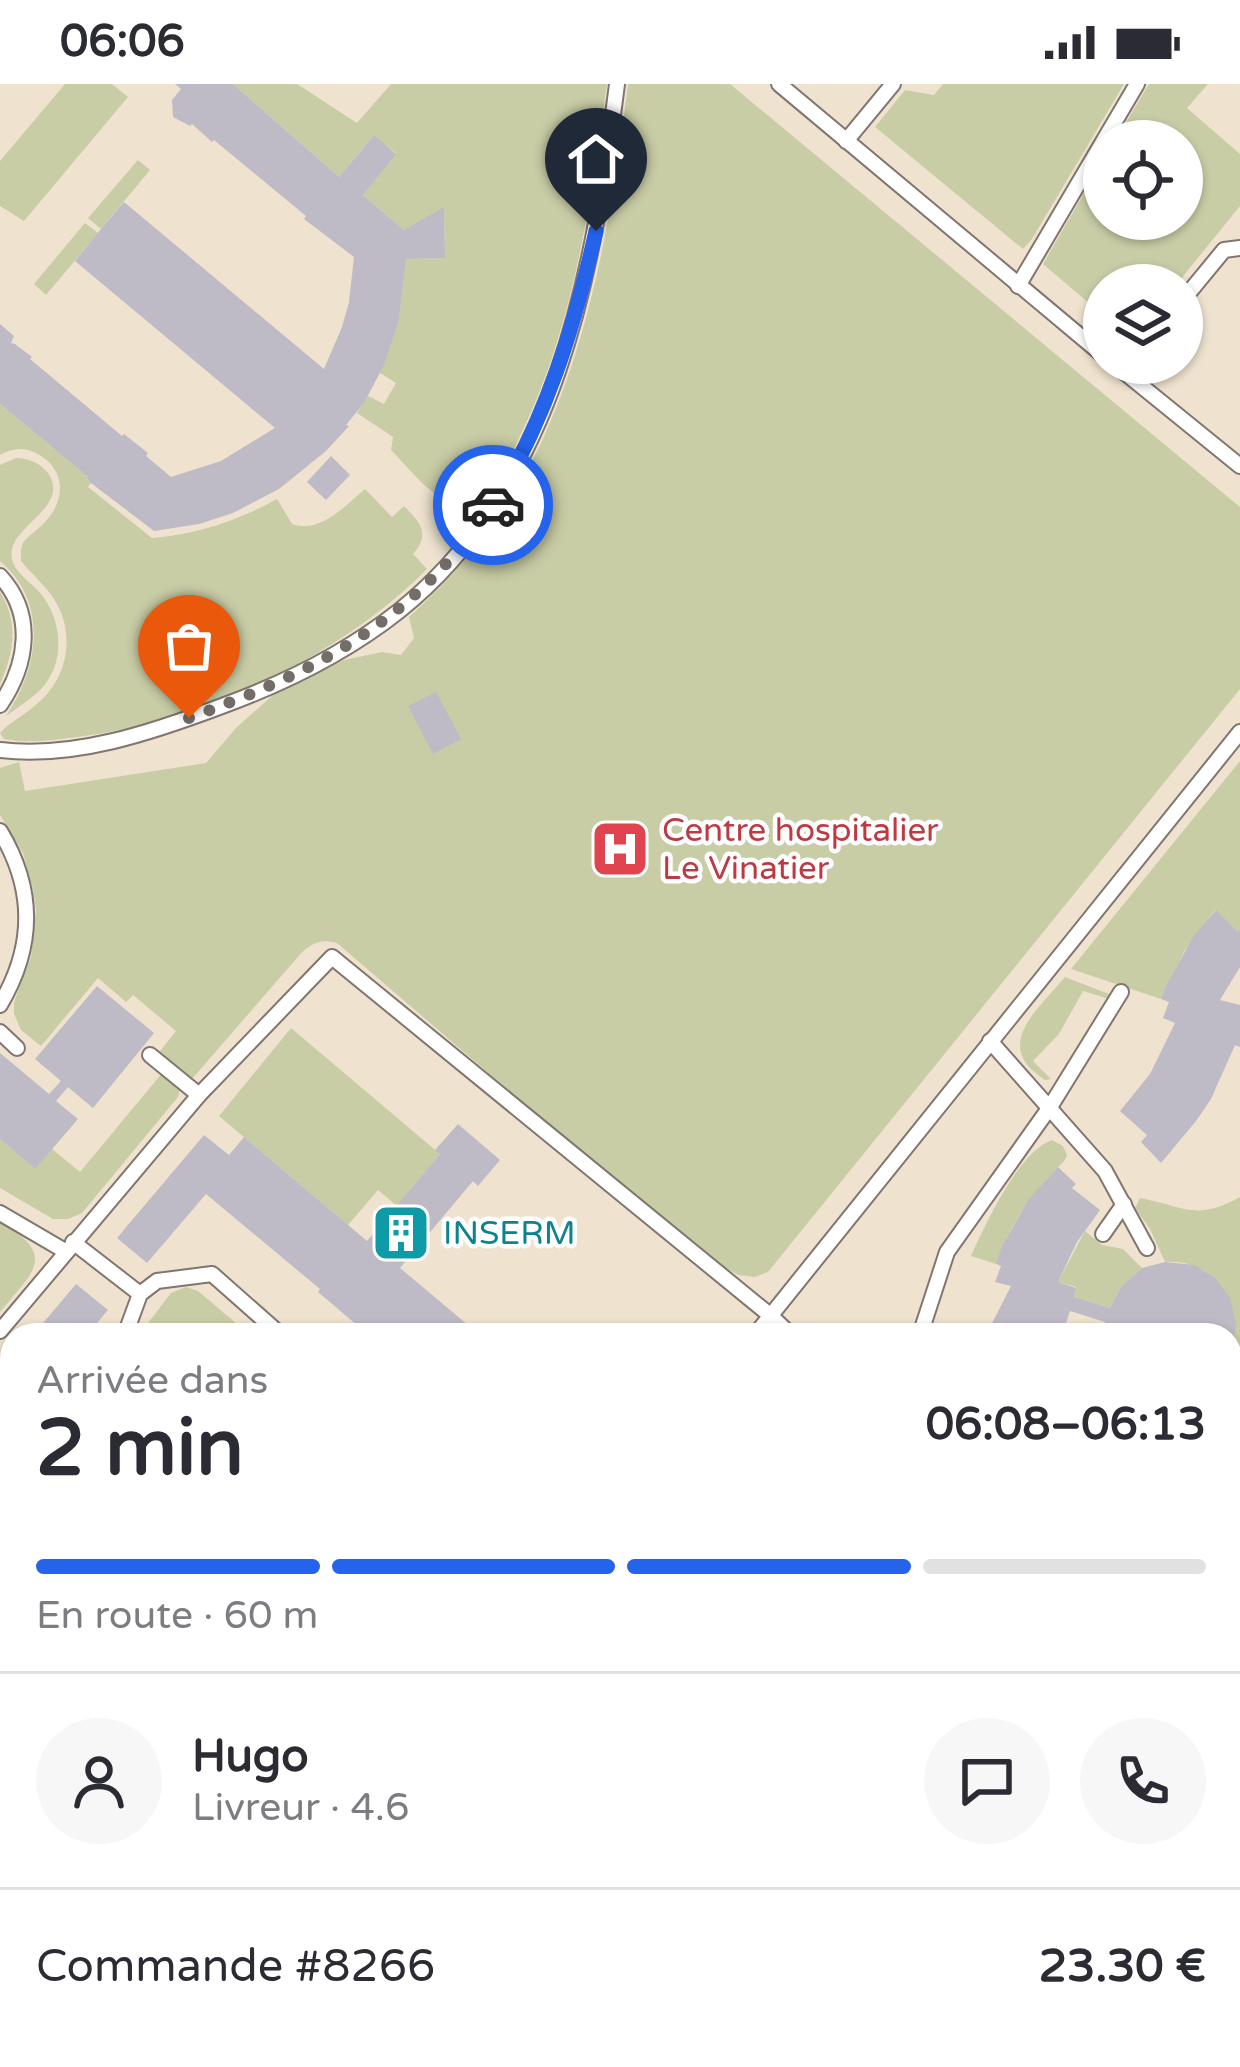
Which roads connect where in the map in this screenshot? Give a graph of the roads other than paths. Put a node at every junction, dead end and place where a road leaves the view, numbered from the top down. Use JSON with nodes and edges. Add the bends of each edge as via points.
{"nodes":[{"id":1,"x":617,"y":84,"type":"edge"},
{"id":2,"x":779,"y":84,"type":"edge"},
{"id":3,"x":892,"y":84,"type":"edge"},
{"id":4,"x":1137,"y":84,"type":"edge"},
{"id":5,"x":846,"y":140,"type":"junction"},
{"id":6,"x":1240,"y":248,"type":"edge"},
{"id":7,"x":1203,"y":276,"type":"edge"},
{"id":8,"x":1018,"y":286,"type":"junction"},
{"id":9,"x":1083,"y":339,"type":"edge"},
{"id":10,"x":1143,"y":384,"type":"edge"},
{"id":11,"x":1240,"y":466,"type":"edge"},
{"id":12,"x":0,"y":576,"type":"edge"},
{"id":13,"x":0,"y":705,"type":"edge"},
{"id":14,"x":1240,"y":732,"type":"edge"},
{"id":15,"x":0,"y":750,"type":"edge"},
{"id":16,"x":0,"y":831,"type":"edge"},
{"id":17,"x":1121,"y":992,"type":"dead end"},
{"id":18,"x":0,"y":1005,"type":"edge"},
{"id":19,"x":0,"y":1032,"type":"edge"},
{"id":20,"x":990,"y":1042,"type":"junction"},
{"id":21,"x":17,"y":1048,"type":"dead end"},
{"id":22,"x":150,"y":1055,"type":"dead end"},
{"id":23,"x":199,"y":1095,"type":"junction"},
{"id":24,"x":1050,"y":1107,"type":"junction"},
{"id":25,"x":1124,"y":1204,"type":"junction"},
{"id":26,"x":0,"y":1213,"type":"edge"},
{"id":27,"x":1103,"y":1234,"type":"dead end"},
{"id":28,"x":69,"y":1246,"type":"junction"},
{"id":29,"x":1148,"y":1248,"type":"dead end"},
{"id":30,"x":140,"y":1294,"type":"junction"},
{"id":31,"x":771,"y":1316,"type":"junction"},
{"id":32,"x":6,"y":1323,"type":"edge"},
{"id":33,"x":129,"y":1323,"type":"edge"},
{"id":34,"x":267,"y":1323,"type":"edge"},
{"id":35,"x":765,"y":1323,"type":"edge"},
{"id":36,"x":778,"y":1323,"type":"edge"},
{"id":37,"x":924,"y":1323,"type":"edge"}],
"edges":[{"from":1,"to":15,"type":"lane","via":[[596,231],[556,376],[515,471],[437,576],[369,633],[268,689],[117,739]]},
{"from":2,"to":5,"type":"lane"},
{"from":3,"to":5,"type":"lane"},
{"from":4,"to":8,"type":"lane"},
{"from":5,"to":8,"type":"lane"},
{"from":6,"to":7,"type":"lane","via":[[1224,250]]},
{"from":8,"to":9,"type":"lane"},
{"from":10,"to":11,"type":"lane"},
{"from":12,"to":13,"type":"lane","via":[[19,602],[25,638]]},
{"from":14,"to":20,"type":"lane"},
{"from":16,"to":18,"type":"lane","via":[[28,902],[20,964]]},
{"from":17,"to":24,"type":"lane"},
{"from":19,"to":21,"type":"lane"},
{"from":20,"to":24,"type":"lane"},
{"from":20,"to":31,"type":"lane"},
{"from":22,"to":23,"type":"lane"},
{"from":23,"to":28,"type":"lane"},
{"from":23,"to":31,"type":"lane","via":[[332,957]]},
{"from":24,"to":25,"type":"lane"},
{"from":24,"to":37,"type":"lane","via":[[947,1252]]},
{"from":25,"to":27,"type":"lane"},
{"from":25,"to":29,"type":"lane"},
{"from":26,"to":28,"type":"lane"},
{"from":28,"to":30,"type":"lane"},
{"from":28,"to":32,"type":"lane"},
{"from":30,"to":33,"type":"lane"},
{"from":30,"to":34,"type":"lane","via":[[157,1281],[212,1274]]},
{"from":31,"to":35,"type":"lane"},
{"from":31,"to":36,"type":"lane"}]}
